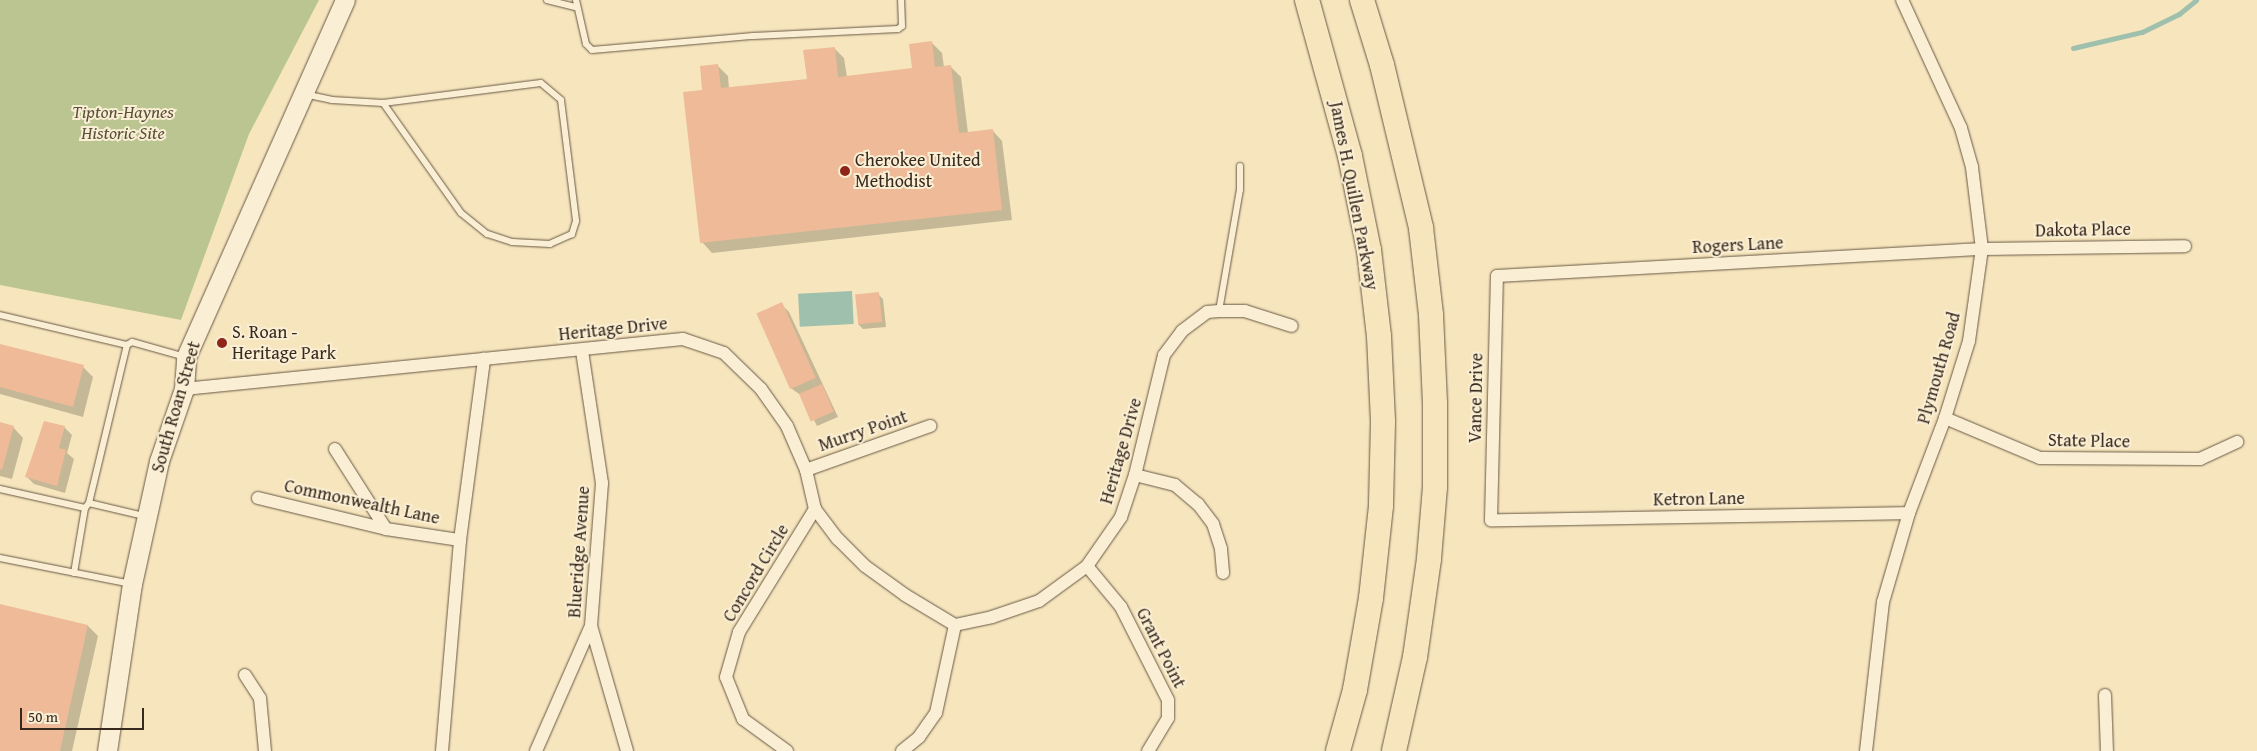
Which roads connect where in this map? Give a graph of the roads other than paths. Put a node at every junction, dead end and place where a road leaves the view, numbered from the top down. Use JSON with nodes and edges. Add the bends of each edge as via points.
{"nodes":[{"id":1,"x":345,"y":0,"type":"edge"},
{"id":2,"x":547,"y":0,"type":"edge"},
{"id":3,"x":901,"y":0,"type":"edge"},
{"id":4,"x":1307,"y":0,"type":"edge"},
{"id":5,"x":1362,"y":0,"type":"edge"},
{"id":6,"x":1902,"y":0,"type":"edge"},
{"id":7,"x":576,"y":3,"type":"edge"},
{"id":8,"x":303,"y":94,"type":"junction"},
{"id":9,"x":383,"y":103,"type":"junction"},
{"id":10,"x":1240,"y":166,"type":"dead end"},
{"id":11,"x":2185,"y":246,"type":"dead end"},
{"id":12,"x":1982,"y":249,"type":"junction"},
{"id":13,"x":1497,"y":276,"type":"joint"},
{"id":14,"x":1219,"y":311,"type":"junction"},
{"id":15,"x":0,"y":315,"type":"edge"},
{"id":16,"x":1292,"y":326,"type":"dead end"},
{"id":17,"x":128,"y":345,"type":"junction"},
{"id":18,"x":582,"y":351,"type":"junction"},
{"id":19,"x":186,"y":357,"type":"junction"},
{"id":20,"x":484,"y":359,"type":"junction"},
{"id":21,"x":184,"y":389,"type":"junction"},
{"id":22,"x":1945,"y":418,"type":"junction"},
{"id":23,"x":930,"y":426,"type":"dead end"},
{"id":24,"x":2237,"y":442,"type":"dead end"},
{"id":25,"x":335,"y":449,"type":"dead end"},
{"id":26,"x":806,"y":470,"type":"junction"},
{"id":27,"x":1135,"y":475,"type":"junction"},
{"id":28,"x":0,"y":489,"type":"edge"},
{"id":29,"x":258,"y":498,"type":"dead end"},
{"id":30,"x":87,"y":506,"type":"junction"},
{"id":31,"x":815,"y":509,"type":"junction"},
{"id":32,"x":1909,"y":514,"type":"junction"},
{"id":33,"x":148,"y":516,"type":"junction"},
{"id":34,"x":1491,"y":520,"type":"joint"},
{"id":35,"x":386,"y":529,"type":"junction"},
{"id":36,"x":460,"y":540,"type":"junction"},
{"id":37,"x":0,"y":558,"type":"edge"},
{"id":38,"x":1087,"y":566,"type":"junction"},
{"id":39,"x":74,"y":573,"type":"junction"},
{"id":40,"x":1223,"y":573,"type":"dead end"},
{"id":41,"x":132,"y":584,"type":"junction"},
{"id":42,"x":955,"y":625,"type":"junction"},
{"id":43,"x":591,"y":626,"type":"junction"},
{"id":44,"x":245,"y":675,"type":"dead end"},
{"id":45,"x":2105,"y":695,"type":"dead end"},
{"id":46,"x":106,"y":751,"type":"edge"},
{"id":47,"x":265,"y":751,"type":"edge"},
{"id":48,"x":442,"y":751,"type":"edge"},
{"id":49,"x":536,"y":751,"type":"edge"},
{"id":50,"x":627,"y":751,"type":"edge"},
{"id":51,"x":787,"y":751,"type":"edge"},
{"id":52,"x":902,"y":751,"type":"edge"},
{"id":53,"x":1148,"y":751,"type":"edge"},
{"id":54,"x":1338,"y":751,"type":"edge"},
{"id":55,"x":1394,"y":751,"type":"edge"},
{"id":56,"x":1866,"y":751,"type":"edge"},
{"id":57,"x":2107,"y":751,"type":"edge"}],
"edges":[{"from":1,"to":8,"type":"main road","name":"South Roan Street"},
{"from":2,"to":7,"type":"lane"},
{"from":3,"to":7,"type":"lane","via":[[902,26],[898,29],[753,36],[592,50],[586,44]]},
{"from":4,"to":54,"type":"highway","name":"James H. Quillen Parkway","via":[[1350,156],[1369,250],[1379,336],[1383,422],[1381,506],[1371,598],[1355,690]]},
{"from":5,"to":55,"type":"highway","via":[[1382,64],[1421,228],[1431,315],[1435,486],[1430,558],[1415,658]]},
{"from":6,"to":12,"type":"street","name":"Plymouth Road","via":[[1961,128],[1972,167]]},
{"from":8,"to":9,"type":"lane","via":[[332,100]]},
{"from":8,"to":19,"type":"main road","name":"South Roan Street"},
{"from":9,"to":9,"type":"lane","via":[[541,83],[552,90],[561,100],[576,221],[572,234],[550,244],[512,242],[487,234],[461,213]]},
{"from":10,"to":14,"type":"lane","via":[[1240,190]]},
{"from":11,"to":12,"type":"street","name":"Dakota Place"},
{"from":12,"to":13,"type":"street","name":"Rogers Lane"},
{"from":12,"to":22,"type":"street","name":"Plymouth Road","via":[[1969,341]]},
{"from":13,"to":34,"type":"street","name":"Vance Drive"},
{"from":14,"to":16,"type":"street","name":"Heritage Drive","via":[[1245,311]]},
{"from":14,"to":27,"type":"street","name":"Heritage Drive","via":[[1207,312],[1182,331],[1164,355]]},
{"from":15,"to":17,"type":"lane"},
{"from":17,"to":19,"type":"lane","via":[[132,342]]},
{"from":17,"to":30,"type":"lane"},
{"from":18,"to":20,"type":"street","name":"Heritage Drive"},
{"from":18,"to":26,"type":"street","name":"Heritage Drive","via":[[683,339],[724,353],[761,389],[782,419]]},
{"from":18,"to":43,"type":"street","name":"Blueridge Avenue","via":[[602,483]]},
{"from":19,"to":21,"type":"main road","name":"South Roan Street"},
{"from":20,"to":21,"type":"street","name":"Heritage Drive"},
{"from":20,"to":36,"type":"street"},
{"from":21,"to":33,"type":"main road","name":"South Roan Street","via":[[159,461]]},
{"from":22,"to":24,"type":"street","name":"State Place","via":[[2040,458],[2200,459]]},
{"from":22,"to":32,"type":"street","name":"Plymouth Road"},
{"from":23,"to":26,"type":"street","name":"Murry Point"},
{"from":25,"to":35,"type":"street"},
{"from":26,"to":31,"type":"street","name":"Heritage Drive"},
{"from":27,"to":38,"type":"street","name":"Heritage Drive","via":[[1121,517]]},
{"from":27,"to":40,"type":"street","via":[[1174,485],[1198,504],[1213,524],[1221,549]]},
{"from":28,"to":30,"type":"lane"},
{"from":29,"to":35,"type":"street","name":"Commonwealth Lane"},
{"from":30,"to":33,"type":"lane"},
{"from":30,"to":39,"type":"lane"},
{"from":31,"to":42,"type":"street","name":"Heritage Drive","via":[[865,566]]},
{"from":31,"to":51,"type":"street","name":"Concord Circle","via":[[739,632],[726,678],[743,719]]},
{"from":32,"to":34,"type":"street","name":"Ketron Lane"},
{"from":32,"to":56,"type":"street","name":"Plymouth Road","via":[[1883,602]]},
{"from":33,"to":41,"type":"main road","name":"South Roan Street"},
{"from":35,"to":36,"type":"street","name":"Commonwealth Lane"},
{"from":36,"to":48,"type":"street"},
{"from":37,"to":39,"type":"lane"},
{"from":38,"to":42,"type":"street","name":"Heritage Drive","via":[[1039,601]]},
{"from":38,"to":53,"type":"street","name":"Grant Point","via":[[1121,608],[1168,700],[1168,718]]},
{"from":39,"to":41,"type":"lane"},
{"from":41,"to":46,"type":"main road","name":"South Roan Street"},
{"from":42,"to":52,"type":"street","via":[[936,712],[920,736]]},
{"from":43,"to":49,"type":"street"},
{"from":43,"to":50,"type":"street","name":"Blueridge Avenue"},
{"from":44,"to":47,"type":"street","via":[[260,698]]},
{"from":45,"to":57,"type":"street"}]}
